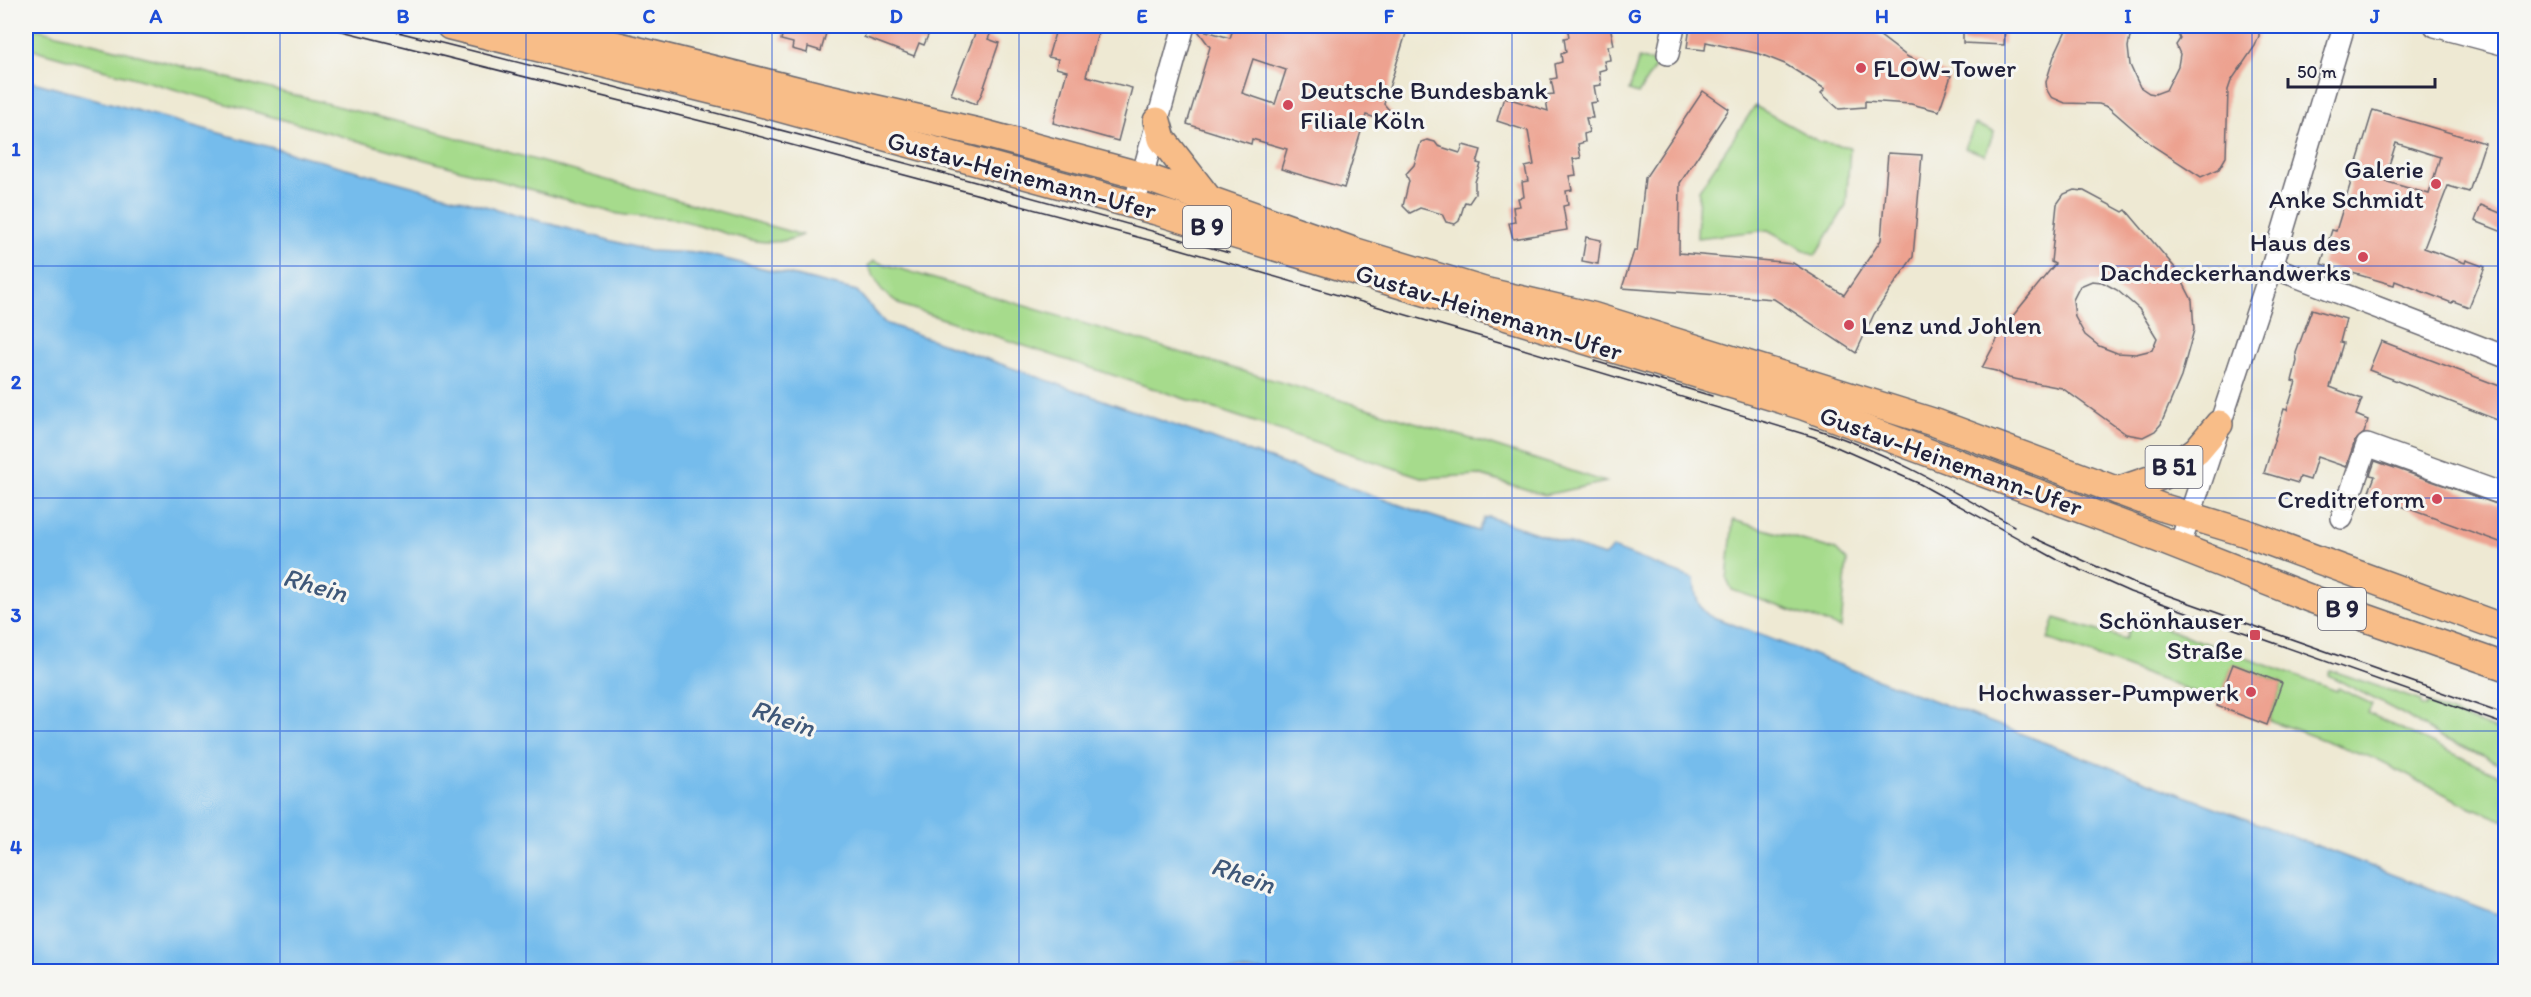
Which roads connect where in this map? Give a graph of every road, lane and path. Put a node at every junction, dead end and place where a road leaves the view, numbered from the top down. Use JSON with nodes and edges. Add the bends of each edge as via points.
{"nodes":[{"id":1,"x":450,"y":26,"type":"edge"},
{"id":2,"x":539,"y":26,"type":"edge"},
{"id":3,"x":1184,"y":26,"type":"edge"},
{"id":4,"x":1674,"y":26,"type":"edge"},
{"id":5,"x":2344,"y":26,"type":"edge"},
{"id":6,"x":2435,"y":26,"type":"edge"},
{"id":7,"x":2505,"y":45,"type":"edge"},
{"id":8,"x":1668,"y":54,"type":"dead end"},
{"id":9,"x":1157,"y":121,"type":"junction"},
{"id":10,"x":1142,"y":176,"type":"junction"},
{"id":11,"x":1207,"y":197,"type":"junction"},
{"id":12,"x":1134,"y":205,"type":"junction"},
{"id":13,"x":2272,"y":267,"type":"junction"},
{"id":14,"x":2505,"y":357,"type":"edge"},
{"id":15,"x":2219,"y":424,"type":"junction"},
{"id":16,"x":2117,"y":491,"type":"junction"},
{"id":17,"x":2505,"y":495,"type":"edge"},
{"id":18,"x":2189,"y":514,"type":"junction"},
{"id":19,"x":2342,"y":518,"type":"dead end"},
{"id":20,"x":2179,"y":549,"type":"junction"},
{"id":21,"x":2505,"y":629,"type":"edge"},
{"id":22,"x":2505,"y":668,"type":"edge"}],
"edges":[{"from":1,"to":12,"type":"main road","name":"Gustav-Heinemann-Ufer","number":"B 9","via":[[743,98]]},
{"from":2,"to":10,"type":"main road","name":"Gustav-Heinemann-Ufer","number":"B 9","via":[[978,132]]},
{"from":3,"to":9,"type":"street"},
{"from":4,"to":8,"type":"street"},
{"from":5,"to":13,"type":"street"},
{"from":6,"to":7,"type":"street"},
{"from":9,"to":10,"type":"street"},
{"from":9,"to":11,"type":"main road","via":[[1162,139]]},
{"from":10,"to":11,"type":"main road","name":"Gustav-Heinemann-Ufer","number":"B 9"},
{"from":10,"to":12,"type":"street"},
{"from":11,"to":16,"type":"main road","name":"Gustav-Heinemann-Ufer","number":"B 9","via":[[1364,254],[1484,291],[1592,316],[1903,412]]},
{"from":12,"to":20,"type":"main road","name":"Gustav-Heinemann-Ufer","number":"B 9","via":[[1803,406]]},
{"from":13,"to":14,"type":"street"},
{"from":13,"to":15,"type":"street"},
{"from":15,"to":16,"type":"main road","number":"B 51","via":[[2197,450],[2161,476]]},
{"from":15,"to":18,"type":"street"},
{"from":16,"to":18,"type":"main road","name":"Gustav-Heinemann-Ufer","number":"B 9"},
{"from":17,"to":19,"type":"street","via":[[2367,445]]},
{"from":18,"to":20,"type":"street"},
{"from":18,"to":21,"type":"main road","name":"Gustav-Heinemann-Ufer","number":"B 9"},
{"from":20,"to":22,"type":"main road","name":"Gustav-Heinemann-Ufer","number":"B 9"}]}
